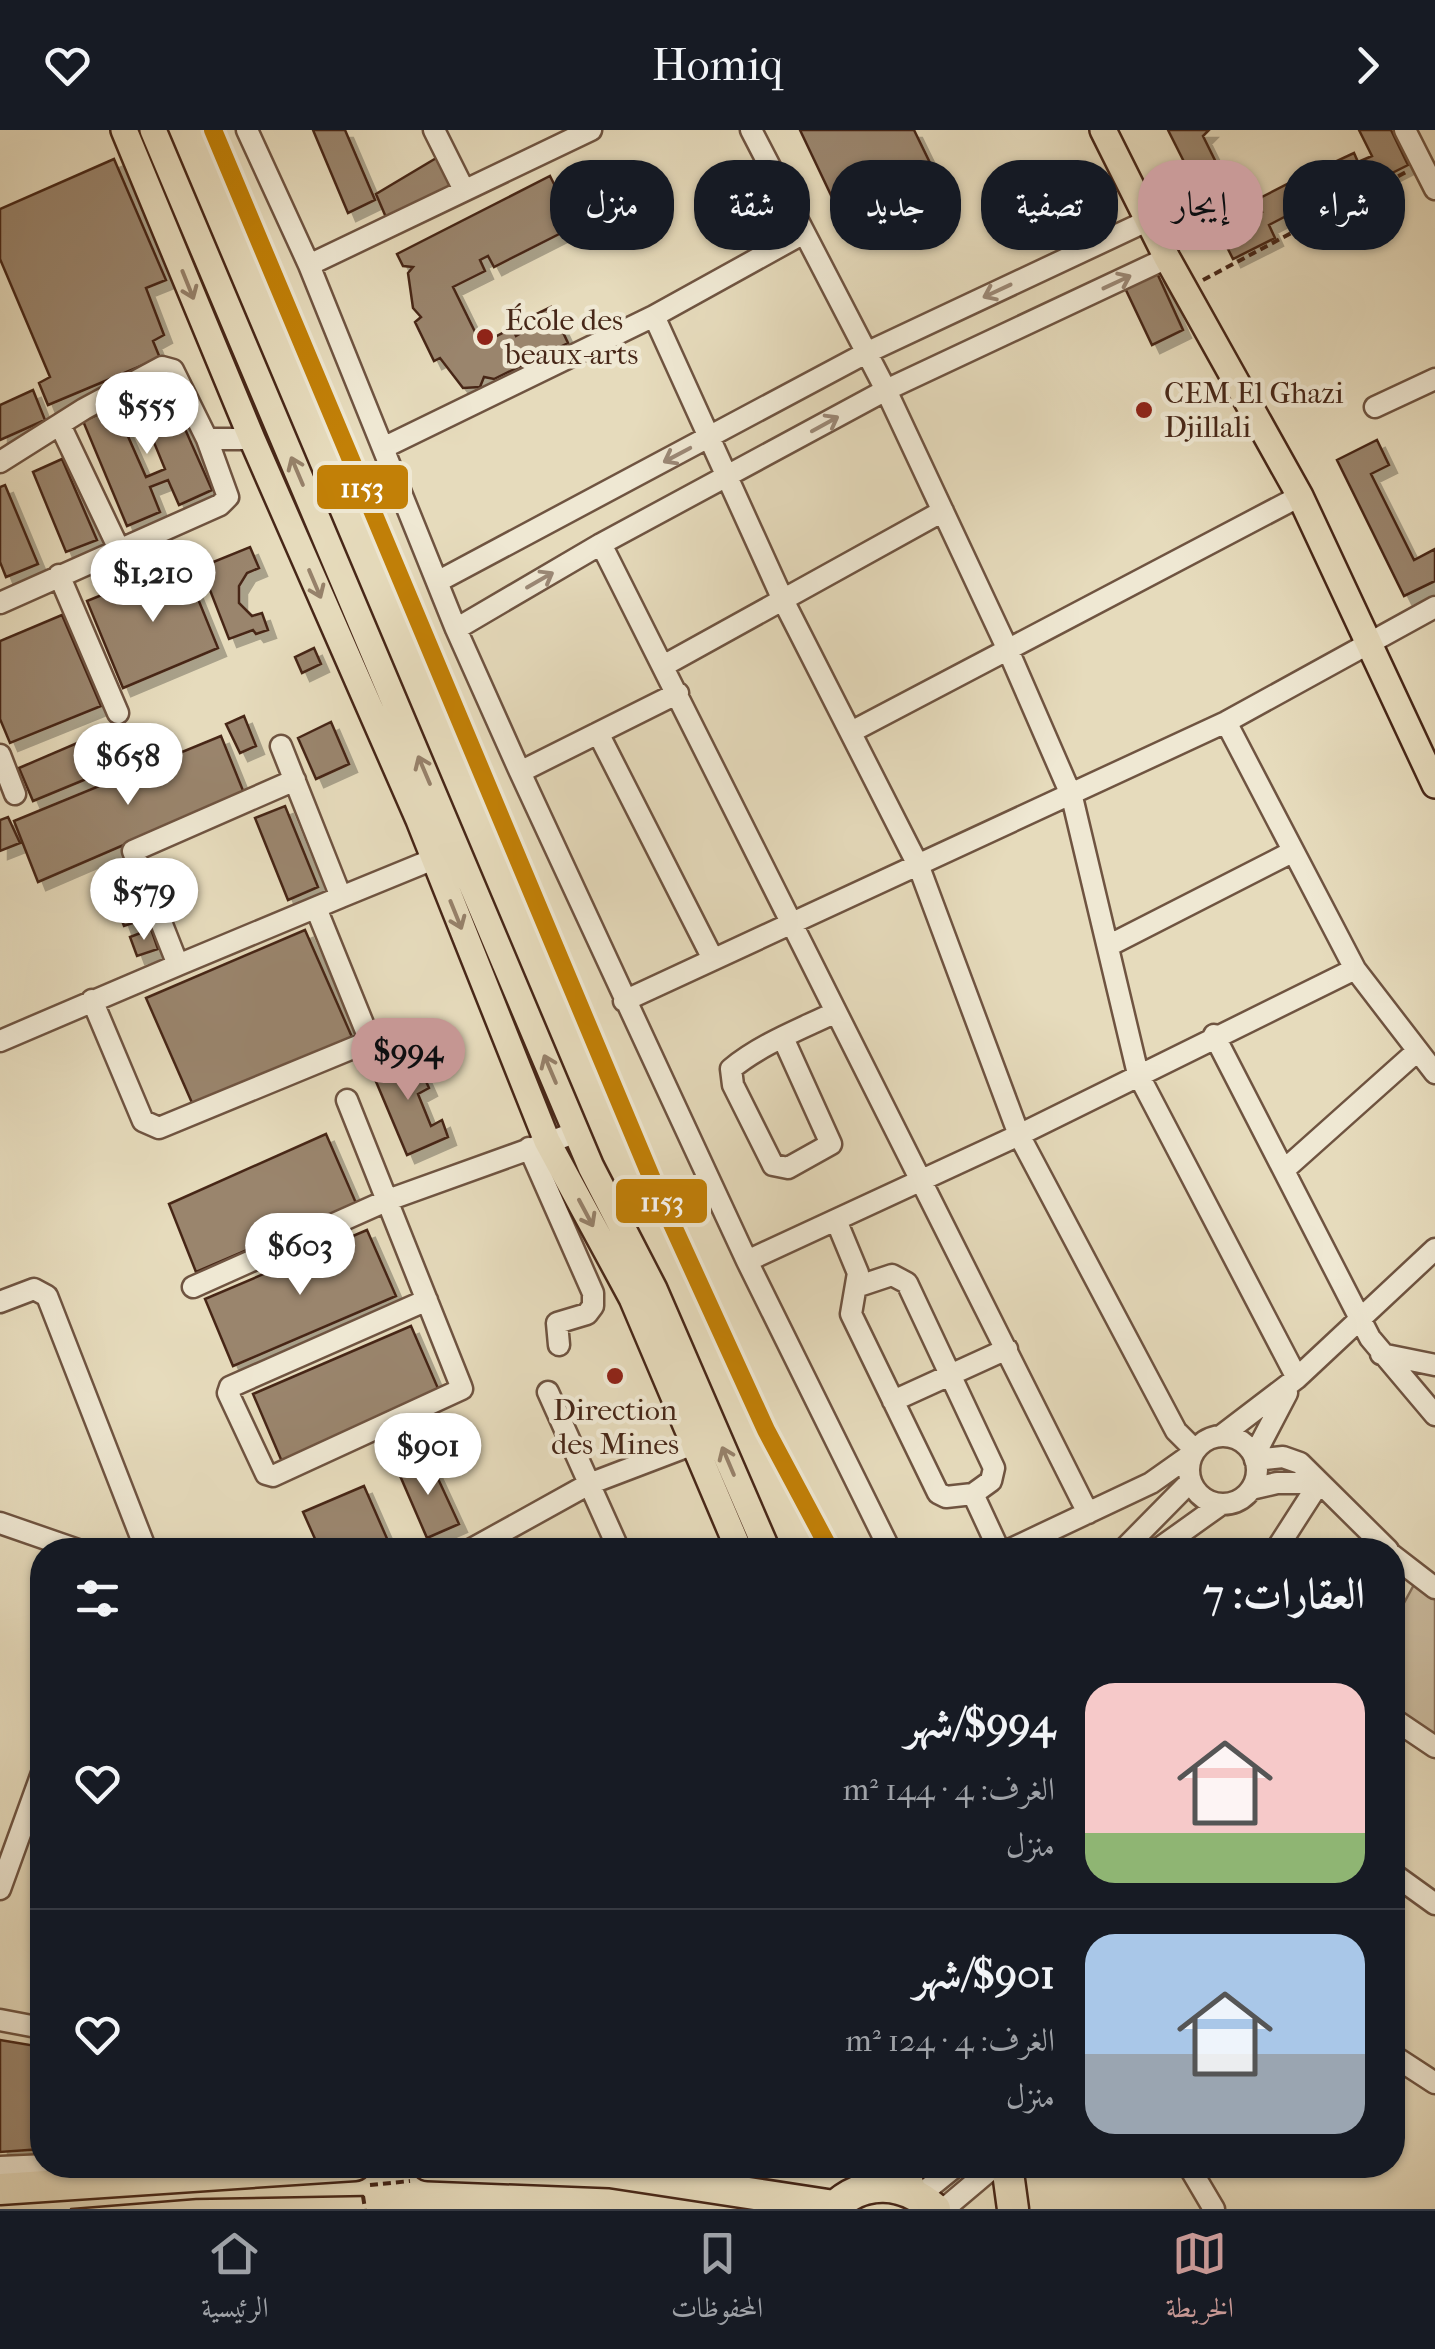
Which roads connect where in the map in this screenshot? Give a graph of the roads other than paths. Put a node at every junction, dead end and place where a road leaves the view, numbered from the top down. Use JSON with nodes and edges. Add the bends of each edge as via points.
{"nodes":[{"id":1,"x":124,"y":130,"type":"edge"},
{"id":2,"x":153,"y":130,"type":"edge"},
{"id":3,"x":246,"y":130,"type":"edge"},
{"id":4,"x":434,"y":130,"type":"edge"},
{"id":5,"x":592,"y":130,"type":"edge"},
{"id":6,"x":751,"y":130,"type":"edge"},
{"id":7,"x":1103,"y":130,"type":"edge"},
{"id":8,"x":1405,"y":130,"type":"edge"},
{"id":9,"x":766,"y":160,"type":"edge"},
{"id":10,"x":1429,"y":161,"type":"edge"},
{"id":11,"x":464,"y":188,"type":"junction"},
{"id":12,"x":1435,"y":190,"type":"edge"},
{"id":13,"x":1138,"y":198,"type":"edge"},
{"id":14,"x":1138,"y":225,"type":"edge"},
{"id":15,"x":810,"y":245,"type":"edge"},
{"id":16,"x":773,"y":250,"type":"edge"},
{"id":17,"x":1164,"y":250,"type":"edge"},
{"id":18,"x":1168,"y":258,"type":"junction"},
{"id":19,"x":309,"y":265,"type":"junction"},
{"id":20,"x":654,"y":316,"type":"junction"},
{"id":21,"x":866,"y":353,"type":"junction"},
{"id":22,"x":1435,"y":379,"type":"edge"},
{"id":23,"x":886,"y":390,"type":"junction"},
{"id":24,"x":1376,"y":407,"type":"dead end"},
{"id":25,"x":60,"y":425,"type":"junction"},
{"id":26,"x":711,"y":437,"type":"junction"},
{"id":27,"x":252,"y":439,"type":"junction"},
{"id":28,"x":206,"y":440,"type":"junction"},
{"id":29,"x":383,"y":448,"type":"junction"},
{"id":30,"x":0,"y":462,"type":"edge"},
{"id":31,"x":726,"y":479,"type":"junction"},
{"id":32,"x":1300,"y":496,"type":"junction"},
{"id":33,"x":943,"y":512,"type":"junction"},
{"id":34,"x":602,"y":544,"type":"junction"},
{"id":35,"x":118,"y":547,"type":"junction"},
{"id":36,"x":59,"y":575,"type":"junction"},
{"id":37,"x":437,"y":582,"type":"junction"},
{"id":38,"x":784,"y":600,"type":"junction"},
{"id":39,"x":0,"y":603,"type":"edge"},
{"id":40,"x":1435,"y":607,"type":"edge"},
{"id":41,"x":456,"y":629,"type":"junction"},
{"id":42,"x":1366,"y":644,"type":"junction"},
{"id":43,"x":1008,"y":650,"type":"junction"},
{"id":44,"x":662,"y":666,"type":"junction"},
{"id":45,"x":678,"y":693,"type":"junction"},
{"id":46,"x":118,"y":714,"type":"dead end"},
{"id":47,"x":1226,"y":722,"type":"junction"},
{"id":48,"x":851,"y":732,"type":"junction"},
{"id":49,"x":598,"y":733,"type":"junction"},
{"id":50,"x":281,"y":746,"type":"dead end"},
{"id":51,"x":0,"y":755,"type":"edge"},
{"id":52,"x":520,"y":772,"type":"junction"},
{"id":53,"x":295,"y":780,"type":"junction"},
{"id":54,"x":1435,"y":786,"type":"edge"},
{"id":55,"x":15,"y":794,"type":"dead end"},
{"id":56,"x":1072,"y":797,"type":"junction"},
{"id":57,"x":458,"y":849,"type":"junction"},
{"id":58,"x":1292,"y":852,"type":"junction"},
{"id":59,"x":433,"y":860,"type":"junction"},
{"id":60,"x":919,"y":867,"type":"junction"},
{"id":61,"x":342,"y":897,"type":"junction"},
{"id":62,"x":316,"y":908,"type":"junction"},
{"id":63,"x":792,"y":923,"type":"junction"},
{"id":64,"x":1108,"y":946,"type":"junction"},
{"id":65,"x":713,"y":959,"type":"junction"},
{"id":66,"x":178,"y":965,"type":"junction"},
{"id":67,"x":1355,"y":969,"type":"junction"},
{"id":68,"x":92,"y":1000,"type":"junction"},
{"id":69,"x":624,"y":1001,"type":"junction"},
{"id":70,"x":836,"y":1012,"type":"junction"},
{"id":71,"x":1214,"y":1036,"type":"junction"},
{"id":72,"x":783,"y":1038,"type":"junction"},
{"id":73,"x":0,"y":1042,"type":"edge"},
{"id":74,"x":1416,"y":1053,"type":"junction"},
{"id":75,"x":1138,"y":1074,"type":"junction"},
{"id":76,"x":1435,"y":1074,"type":"edge"},
{"id":77,"x":347,"y":1100,"type":"dead end"},
{"id":78,"x":577,"y":1132,"type":"junction"},
{"id":79,"x":1019,"y":1135,"type":"junction"},
{"id":80,"x":538,"y":1144,"type":"junction"},
{"id":81,"x":1284,"y":1170,"type":"junction"},
{"id":82,"x":919,"y":1181,"type":"junction"},
{"id":83,"x":388,"y":1200,"type":"junction"},
{"id":84,"x":836,"y":1220,"type":"junction"},
{"id":85,"x":1435,"y":1249,"type":"edge"},
{"id":86,"x":747,"y":1261,"type":"junction"},
{"id":87,"x":859,"y":1286,"type":"junction"},
{"id":88,"x":193,"y":1287,"type":"dead end"},
{"id":89,"x":427,"y":1300,"type":"junction"},
{"id":90,"x":0,"y":1302,"type":"edge"},
{"id":91,"x":1360,"y":1319,"type":"junction"},
{"id":92,"x":559,"y":1345,"type":"dead end"},
{"id":93,"x":1006,"y":1349,"type":"junction"},
{"id":94,"x":1381,"y":1354,"type":"junction"},
{"id":95,"x":1435,"y":1364,"type":"edge"},
{"id":96,"x":949,"y":1375,"type":"junction"},
{"id":97,"x":1296,"y":1378,"type":"junction"},
{"id":98,"x":548,"y":1392,"type":"dead end"},
{"id":99,"x":893,"y":1401,"type":"junction"},
{"id":100,"x":1435,"y":1415,"type":"edge"},
{"id":101,"x":1221,"y":1436,"type":"junction"},
{"id":102,"x":694,"y":1444,"type":"junction"},
{"id":103,"x":1194,"y":1452,"type":"junction"},
{"id":104,"x":1255,"y":1458,"type":"junction"},
{"id":105,"x":1190,"y":1480,"type":"junction"},
{"id":106,"x":1151,"y":1483,"type":"junction"},
{"id":107,"x":1320,"y":1483,"type":"junction"},
{"id":108,"x":589,"y":1484,"type":"junction"},
{"id":109,"x":1252,"y":1489,"type":"junction"},
{"id":110,"x":973,"y":1494,"type":"junction"},
{"id":111,"x":1220,"y":1504,"type":"junction"},
{"id":112,"x":1088,"y":1513,"type":"junction"},
{"id":113,"x":0,"y":1524,"type":"edge"},
{"id":114,"x":42,"y":1538,"type":"edge"},
{"id":115,"x":141,"y":1538,"type":"edge"},
{"id":116,"x":495,"y":1538,"type":"edge"},
{"id":117,"x":614,"y":1538,"type":"edge"},
{"id":118,"x":733,"y":1538,"type":"edge"},
{"id":119,"x":762,"y":1538,"type":"edge"},
{"id":120,"x":884,"y":1538,"type":"edge"},
{"id":121,"x":993,"y":1538,"type":"edge"},
{"id":122,"x":1035,"y":1538,"type":"edge"},
{"id":123,"x":1134,"y":1538,"type":"edge"},
{"id":124,"x":1173,"y":1538,"type":"edge"},
{"id":125,"x":1284,"y":1538,"type":"edge"},
{"id":126,"x":1373,"y":1538,"type":"edge"},
{"id":127,"x":1405,"y":1567,"type":"edge"},
{"id":128,"x":1435,"y":1588,"type":"edge"},
{"id":129,"x":1405,"y":1727,"type":"edge"},
{"id":130,"x":1435,"y":1748,"type":"edge"},
{"id":131,"x":30,"y":1806,"type":"edge"},
{"id":132,"x":1405,"y":1882,"type":"edge"},
{"id":133,"x":0,"y":1890,"type":"edge"},
{"id":134,"x":1435,"y":1904,"type":"edge"},
{"id":135,"x":0,"y":2020,"type":"edge"},
{"id":136,"x":30,"y":2026,"type":"edge"},
{"id":137,"x":1405,"y":2063,"type":"edge"},
{"id":138,"x":1435,"y":2083,"type":"edge"},
{"id":139,"x":30,"y":2166,"type":"edge"},
{"id":140,"x":0,"y":2167,"type":"edge"},
{"id":141,"x":308,"y":2178,"type":"edge"},
{"id":142,"x":647,"y":2178,"type":"edge"},
{"id":143,"x":864,"y":2178,"type":"edge"},
{"id":144,"x":869,"y":2178,"type":"edge"},
{"id":145,"x":963,"y":2178,"type":"edge"},
{"id":146,"x":1009,"y":2178,"type":"edge"},
{"id":147,"x":1196,"y":2178,"type":"edge"},
{"id":148,"x":0,"y":2190,"type":"edge"},
{"id":149,"x":923,"y":2194,"type":"edge"},
{"id":150,"x":833,"y":2208,"type":"edge"},
{"id":151,"x":1013,"y":2209,"type":"edge"},
{"id":152,"x":1214,"y":2209,"type":"edge"}],
"edges":[{"from":1,"to":27,"type":"main road","one_way":true},
{"from":57,"to":2,"type":"main road","one_way":true},
{"from":3,"to":19,"type":"street"},
{"from":4,"to":11,"type":"street"},
{"from":5,"to":11,"type":"street"},
{"from":6,"to":9,"type":"street"},
{"from":7,"to":13,"type":"main road"},
{"from":8,"to":10,"type":"street"},
{"from":10,"to":12,"type":"street"},
{"from":11,"to":19,"type":"street"},
{"from":14,"to":21,"type":"street","one_way":true},
{"from":15,"to":21,"type":"street"},
{"from":16,"to":20,"type":"street"},
{"from":17,"to":18,"type":"main road"},
{"from":23,"to":18,"type":"street","one_way":true},
{"from":18,"to":32,"type":"main road"},
{"from":19,"to":29,"type":"street"},
{"from":20,"to":26,"type":"street"},
{"from":20,"to":29,"type":"street"},
{"from":21,"to":23,"type":"street"},
{"from":21,"to":26,"type":"street"},
{"from":22,"to":24,"type":"street"},
{"from":31,"to":23,"type":"street","one_way":true},
{"from":23,"to":33,"type":"street"},
{"from":25,"to":28,"type":"street","via":[[169,367]]},
{"from":25,"to":30,"type":"street"},
{"from":25,"to":35,"type":"street"},
{"from":26,"to":31,"type":"street"},
{"from":26,"to":37,"type":"street","one_way":true},
{"from":27,"to":28,"type":"street"},
{"from":27,"to":59,"type":"main road","one_way":true},
{"from":28,"to":35,"type":"street","via":[[228,497]]},
{"from":29,"to":37,"type":"street"},
{"from":31,"to":34,"type":"street"},
{"from":31,"to":38,"type":"street"},
{"from":32,"to":42,"type":"main road"},
{"from":32,"to":43,"type":"street"},
{"from":33,"to":38,"type":"street"},
{"from":33,"to":43,"type":"street"},
{"from":41,"to":34,"type":"street","one_way":true},
{"from":34,"to":44,"type":"street"},
{"from":35,"to":36,"type":"street"},
{"from":36,"to":39,"type":"street"},
{"from":36,"to":46,"type":"street"},
{"from":37,"to":41,"type":"street"},
{"from":38,"to":44,"type":"street"},
{"from":38,"to":48,"type":"street"},
{"from":40,"to":42,"type":"street"},
{"from":41,"to":52,"type":"street"},
{"from":42,"to":47,"type":"street"},
{"from":42,"to":54,"type":"main road"},
{"from":43,"to":48,"type":"street"},
{"from":43,"to":56,"type":"street"},
{"from":44,"to":45,"type":"street"},
{"from":45,"to":49,"type":"street"},
{"from":45,"to":63,"type":"street"},
{"from":47,"to":56,"type":"street"},
{"from":47,"to":58,"type":"street"},
{"from":48,"to":60,"type":"street"},
{"from":49,"to":52,"type":"street"},
{"from":49,"to":65,"type":"street"},
{"from":50,"to":53,"type":"street"},
{"from":51,"to":55,"type":"street"},
{"from":52,"to":69,"type":"street"},
{"from":53,"to":61,"type":"street"},
{"from":53,"to":66,"type":"street","via":[[133,851]]},
{"from":56,"to":60,"type":"street"},
{"from":56,"to":64,"type":"street"},
{"from":57,"to":59,"type":"street"},
{"from":78,"to":57,"type":"main road","one_way":true},
{"from":58,"to":64,"type":"street"},
{"from":58,"to":67,"type":"street"},
{"from":59,"to":61,"type":"street"},
{"from":59,"to":80,"type":"main road","one_way":true},
{"from":60,"to":63,"type":"street"},
{"from":60,"to":79,"type":"street"},
{"from":61,"to":62,"type":"street"},
{"from":62,"to":66,"type":"street"},
{"from":62,"to":68,"type":"street","via":[[370,1041],[176,1121],[158,1128],[144,1121]]},
{"from":63,"to":65,"type":"street"},
{"from":63,"to":70,"type":"street"},
{"from":64,"to":75,"type":"street"},
{"from":65,"to":69,"type":"street"},
{"from":66,"to":68,"type":"street"},
{"from":67,"to":71,"type":"street"},
{"from":67,"to":74,"type":"street"},
{"from":68,"to":73,"type":"street"},
{"from":69,"to":86,"type":"street"},
{"from":70,"to":72,"type":"street"},
{"from":70,"to":82,"type":"street"},
{"from":71,"to":75,"type":"street"},
{"from":71,"to":81,"type":"street"},
{"from":72,"to":72,"type":"street","via":[[731,1069],[772,1165],[788,1168],[831,1144]]},
{"from":74,"to":76,"type":"street"},
{"from":74,"to":81,"type":"street"},
{"from":75,"to":79,"type":"street"},
{"from":75,"to":97,"type":"street"},
{"from":77,"to":83,"type":"street"},
{"from":78,"to":80,"type":"street"},
{"from":119,"to":78,"type":"main road","one_way":true,"via":[[654,1289]]},
{"from":79,"to":82,"type":"street"},
{"from":79,"to":103,"type":"street","via":[[1176,1431]]},
{"from":80,"to":83,"type":"street"},
{"from":80,"to":92,"type":"street","via":[[593,1293],[587,1314],[556,1322]]},
{"from":80,"to":102,"type":"main road","one_way":true,"via":[[632,1298]]},
{"from":81,"to":91,"type":"street"},
{"from":82,"to":84,"type":"street"},
{"from":82,"to":93,"type":"street"},
{"from":83,"to":88,"type":"street"},
{"from":83,"to":89,"type":"street"},
{"from":84,"to":86,"type":"street"},
{"from":84,"to":87,"type":"street"},
{"from":85,"to":91,"type":"street"},
{"from":86,"to":120,"type":"street"},
{"from":87,"to":96,"type":"street","via":[[892,1274],[906,1284]]},
{"from":87,"to":99,"type":"street","via":[[851,1314]]},
{"from":89,"to":89,"type":"street","via":[[230,1386],[266,1474],[460,1391]]},
{"from":90,"to":115,"type":"street","via":[[34,1290],[47,1296]]},
{"from":91,"to":94,"type":"street"},
{"from":91,"to":97,"type":"street"},
{"from":93,"to":96,"type":"street"},
{"from":93,"to":112,"type":"street"},
{"from":94,"to":95,"type":"street"},
{"from":94,"to":100,"type":"street"},
{"from":96,"to":99,"type":"street"},
{"from":96,"to":110,"type":"street","via":[[994,1468],[990,1481]]},
{"from":97,"to":101,"type":"street"},
{"from":97,"to":104,"type":"street"},
{"from":98,"to":108,"type":"street"},
{"from":99,"to":110,"type":"street","via":[[938,1493]]},
{"from":101,"to":103,"type":"street"},
{"from":101,"to":104,"type":"street","via":[[1241,1441]]},
{"from":102,"to":108,"type":"street"},
{"from":102,"to":118,"type":"main road"},
{"from":103,"to":105,"type":"street"},
{"from":103,"to":106,"type":"street"},
{"from":104,"to":107,"type":"street","via":[[1292,1459]]},
{"from":104,"to":109,"type":"street"},
{"from":105,"to":106,"type":"street"},
{"from":105,"to":111,"type":"street","via":[[1202,1498]]},
{"from":105,"to":123,"type":"street"},
{"from":106,"to":112,"type":"street"},
{"from":107,"to":109,"type":"street"},
{"from":107,"to":125,"type":"street"},
{"from":107,"to":126,"type":"street"},
{"from":108,"to":116,"type":"street"},
{"from":108,"to":117,"type":"street"},
{"from":109,"to":111,"type":"street","via":[[1232,1504]]},
{"from":110,"to":121,"type":"street"},
{"from":111,"to":124,"type":"street"},
{"from":112,"to":122,"type":"street"},
{"from":113,"to":114,"type":"street"},
{"from":127,"to":128,"type":"street"},
{"from":129,"to":130,"type":"street"},
{"from":131,"to":133,"type":"street"},
{"from":132,"to":134,"type":"street"},
{"from":135,"to":136,"type":"street"},
{"from":137,"to":138,"type":"street"},
{"from":139,"to":140,"type":"street"},
{"from":141,"to":148,"type":"highway"},
{"from":142,"to":150,"type":"highway"},
{"from":143,"to":150,"type":"highway"},
{"from":144,"to":149,"type":"highway"},
{"from":145,"to":149,"type":"street"},
{"from":146,"to":151,"type":"highway"},
{"from":147,"to":152,"type":"street"}]}
